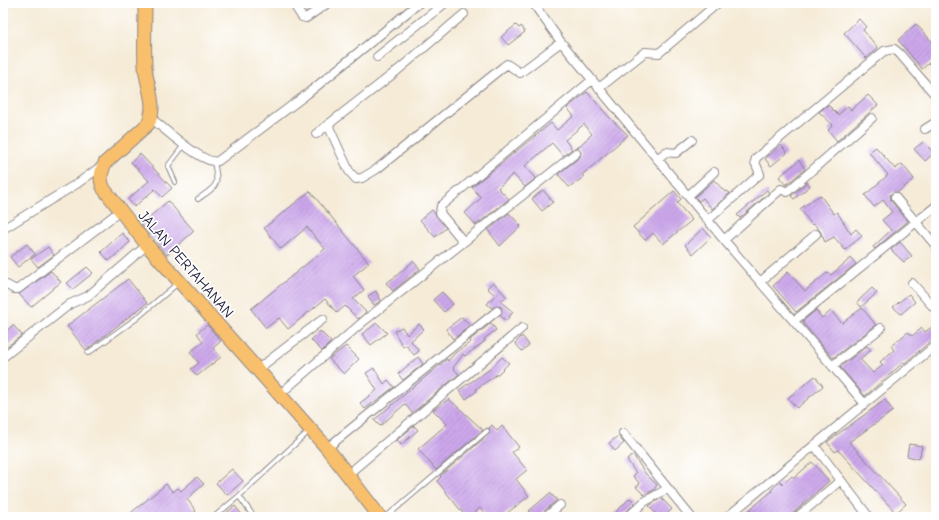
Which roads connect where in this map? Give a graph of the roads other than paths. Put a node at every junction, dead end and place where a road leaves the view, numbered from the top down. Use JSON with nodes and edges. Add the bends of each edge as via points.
{"nodes":[{"id":1,"x":145,"y":3,"type":"edge"},
{"id":2,"x":293,"y":3,"type":"edge"},
{"id":3,"x":328,"y":3,"type":"edge"},
{"id":4,"x":419,"y":3,"type":"edge"},
{"id":5,"x":445,"y":3,"type":"edge"},
{"id":6,"x":533,"y":3,"type":"edge"},
{"id":7,"x":718,"y":3,"type":"edge"},
{"id":8,"x":464,"y":14,"type":"dead end"},
{"id":9,"x":561,"y":42,"type":"junction"},
{"id":10,"x":377,"y":57,"type":"dead end"},
{"id":11,"x":592,"y":80,"type":"junction"},
{"id":12,"x":599,"y":88,"type":"junction"},
{"id":13,"x":936,"y":96,"type":"edge"},
{"id":14,"x":151,"y":118,"type":"junction"},
{"id":15,"x":872,"y":118,"type":"dead end"},
{"id":16,"x":936,"y":122,"type":"edge"},
{"id":17,"x":328,"y":125,"type":"junction"},
{"id":18,"x":925,"y":129,"type":"dead end"},
{"id":19,"x":316,"y":134,"type":"dead end"},
{"id":20,"x":692,"y":140,"type":"dead end"},
{"id":21,"x":184,"y":145,"type":"junction"},
{"id":22,"x":576,"y":153,"type":"dead end"},
{"id":23,"x":657,"y":159,"type":"junction"},
{"id":24,"x":214,"y":162,"type":"junction"},
{"id":25,"x":105,"y":163,"type":"junction"},
{"id":26,"x":714,"y":172,"type":"dead end"},
{"id":27,"x":175,"y":182,"type":"dead end"},
{"id":28,"x":688,"y":196,"type":"junction"},
{"id":29,"x":895,"y":197,"type":"dead end"},
{"id":30,"x":198,"y":199,"type":"dead end"},
{"id":31,"x":936,"y":206,"type":"edge"},
{"id":32,"x":120,"y":211,"type":"junction"},
{"id":33,"x":708,"y":220,"type":"junction"},
{"id":34,"x":916,"y":222,"type":"junction"},
{"id":35,"x":3,"y":229,"type":"edge"},
{"id":36,"x":816,"y":234,"type":"dead end"},
{"id":37,"x":724,"y":240,"type":"junction"},
{"id":38,"x":463,"y":241,"type":"junction"},
{"id":39,"x":147,"y":245,"type":"junction"},
{"id":40,"x":936,"y":246,"type":"edge"},
{"id":41,"x":180,"y":280,"type":"junction"},
{"id":42,"x":760,"y":282,"type":"junction"},
{"id":43,"x":912,"y":283,"type":"dead end"},
{"id":44,"x":3,"y":286,"type":"edge"},
{"id":45,"x":936,"y":310,"type":"edge"},
{"id":46,"x":497,"y":311,"type":"dead end"},
{"id":47,"x":323,"y":319,"type":"dead end"},
{"id":48,"x":794,"y":321,"type":"junction"},
{"id":49,"x":522,"y":328,"type":"dead end"},
{"id":50,"x":881,"y":328,"type":"dead end"},
{"id":51,"x":936,"y":345,"type":"edge"},
{"id":52,"x":88,"y":353,"type":"dead end"},
{"id":53,"x":3,"y":357,"type":"edge"},
{"id":54,"x":832,"y":366,"type":"junction"},
{"id":55,"x":258,"y":369,"type":"junction"},
{"id":56,"x":279,"y":395,"type":"junction"},
{"id":57,"x":864,"y":403,"type":"junction"},
{"id":58,"x":310,"y":430,"type":"junction"},
{"id":59,"x":487,"y":431,"type":"dead end"},
{"id":60,"x":623,"y":433,"type":"dead end"},
{"id":61,"x":814,"y":445,"type":"junction"},
{"id":62,"x":327,"y":448,"type":"junction"},
{"id":63,"x":347,"y":475,"type":"junction"},
{"id":64,"x":841,"y":480,"type":"junction"},
{"id":65,"x":667,"y":489,"type":"junction"},
{"id":66,"x":239,"y":496,"type":"junction"},
{"id":67,"x":560,"y":505,"type":"dead end"},
{"id":68,"x":214,"y":517,"type":"edge"},
{"id":69,"x":254,"y":517,"type":"edge"},
{"id":70,"x":380,"y":517,"type":"edge"},
{"id":71,"x":386,"y":517,"type":"edge"},
{"id":72,"x":546,"y":517,"type":"edge"},
{"id":73,"x":628,"y":517,"type":"edge"},
{"id":74,"x":691,"y":517,"type":"edge"},
{"id":75,"x":727,"y":517,"type":"edge"},
{"id":76,"x":797,"y":517,"type":"edge"},
{"id":77,"x":869,"y":517,"type":"edge"}],
"edges":[{"from":1,"to":14,"type":"main road","via":[[145,69],[152,101]]},
{"from":2,"to":3,"type":"street","via":[[306,18]]},
{"from":4,"to":24,"type":"street","via":[[307,94]]},
{"from":5,"to":10,"type":"street"},
{"from":6,"to":9,"type":"street"},
{"from":7,"to":12,"type":"street","via":[[659,53],[645,52]]},
{"from":8,"to":17,"type":"street"},
{"from":9,"to":11,"type":"street"},
{"from":9,"to":17,"type":"street","via":[[520,73],[507,64],[377,169],[362,178],[356,178],[349,170]]},
{"from":11,"to":12,"type":"street"},
{"from":11,"to":38,"type":"street","via":[[441,206],[439,212]]},
{"from":12,"to":23,"type":"street"},
{"from":13,"to":33,"type":"street","via":[[900,53],[894,49],[884,51],[756,158],[760,174]]},
{"from":14,"to":21,"type":"street"},
{"from":14,"to":25,"type":"main road","via":[[148,124]]},
{"from":15,"to":37,"type":"street","via":[[787,192],[781,189]]},
{"from":16,"to":18,"type":"street"},
{"from":17,"to":19,"type":"street"},
{"from":20,"to":23,"type":"street","via":[[676,153],[666,152]]},
{"from":21,"to":24,"type":"street"},
{"from":21,"to":27,"type":"lane","via":[[168,166]]},
{"from":22,"to":38,"type":"street"},
{"from":23,"to":28,"type":"street"},
{"from":24,"to":30,"type":"lane","via":[[217,183]]},
{"from":25,"to":32,"type":"main road","name":"JALAN PERTAHANAN","via":[[100,181]]},
{"from":25,"to":35,"type":"street","via":[[78,183]]},
{"from":26,"to":28,"type":"street"},
{"from":28,"to":33,"type":"street"},
{"from":29,"to":34,"type":"street"},
{"from":31,"to":34,"type":"street"},
{"from":32,"to":39,"type":"main road","name":"JALAN PERTAHANAN"},
{"from":32,"to":44,"type":"street","via":[[18,289]]},
{"from":33,"to":37,"type":"street"},
{"from":34,"to":40,"type":"street"},
{"from":34,"to":48,"type":"street"},
{"from":36,"to":42,"type":"street"},
{"from":37,"to":42,"type":"street"},
{"from":38,"to":56,"type":"street","via":[[364,321]]},
{"from":39,"to":41,"type":"main road","name":"JALAN PERTAHANAN"},
{"from":39,"to":53,"type":"street","via":[[88,296],[70,304]]},
{"from":41,"to":52,"type":"lane","via":[[137,318]]},
{"from":41,"to":55,"type":"main road","name":"JALAN PERTAHANAN"},
{"from":42,"to":48,"type":"street"},
{"from":43,"to":45,"type":"street"},
{"from":46,"to":62,"type":"street"},
{"from":47,"to":55,"type":"street"},
{"from":48,"to":54,"type":"street"},
{"from":49,"to":63,"type":"street"},
{"from":50,"to":54,"type":"street"},
{"from":51,"to":57,"type":"street"},
{"from":54,"to":57,"type":"street"},
{"from":55,"to":56,"type":"main road","name":"JALAN PERTAHANAN"},
{"from":56,"to":58,"type":"main road","name":"JALAN PERTAHANAN"},
{"from":57,"to":61,"type":"street"},
{"from":58,"to":62,"type":"main road","name":"JALAN PERTAHANAN"},
{"from":58,"to":66,"type":"lane"},
{"from":59,"to":71,"type":"lane"},
{"from":60,"to":65,"type":"street"},
{"from":61,"to":64,"type":"street"},
{"from":61,"to":75,"type":"street"},
{"from":62,"to":63,"type":"main road","name":"JALAN PERTAHANAN"},
{"from":63,"to":70,"type":"main road","name":"JALAN PERTAHANAN"},
{"from":64,"to":76,"type":"street"},
{"from":64,"to":77,"type":"street"},
{"from":65,"to":73,"type":"street","via":[[644,502]]},
{"from":65,"to":74,"type":"street"},
{"from":66,"to":68,"type":"lane"},
{"from":66,"to":69,"type":"lane"},
{"from":67,"to":72,"type":"street"}]}
